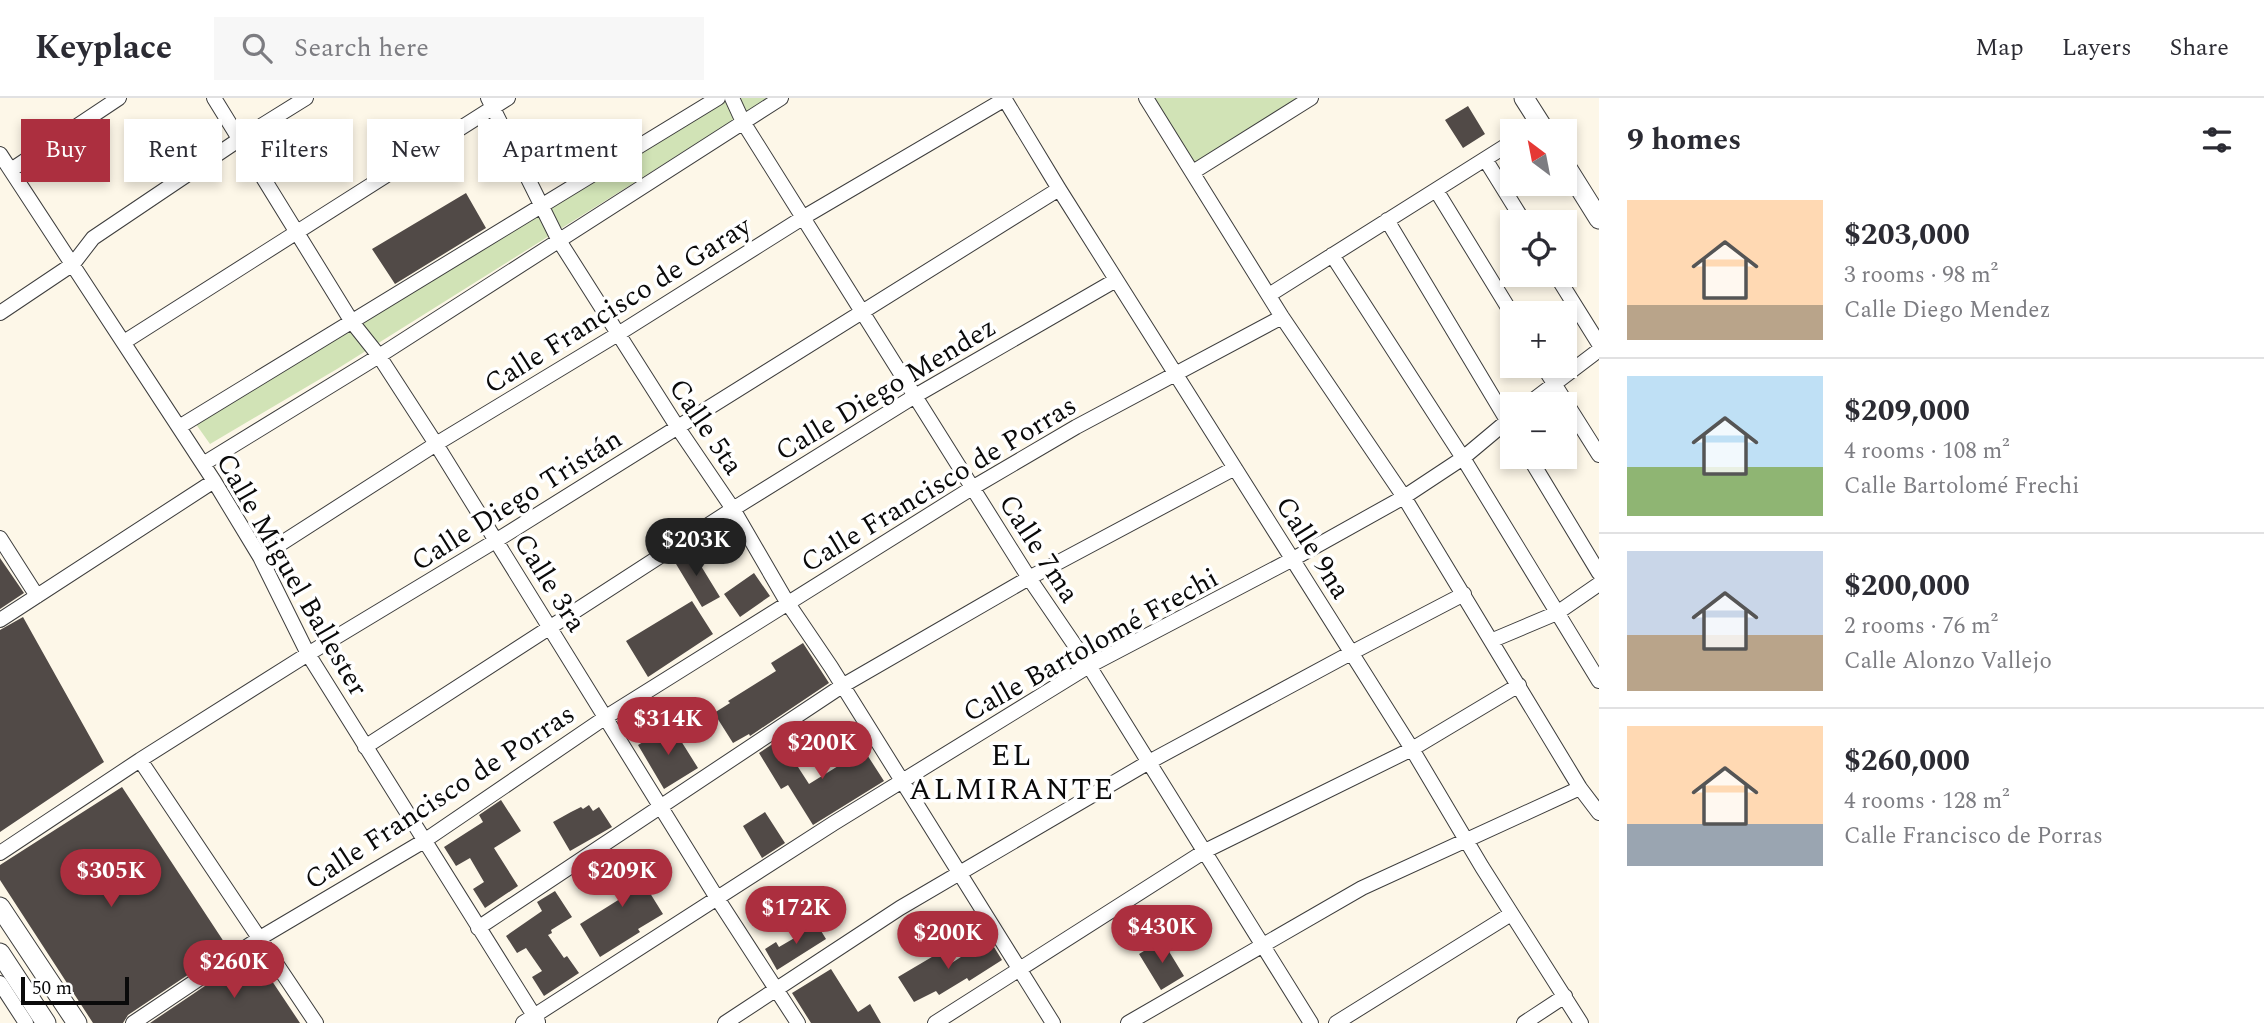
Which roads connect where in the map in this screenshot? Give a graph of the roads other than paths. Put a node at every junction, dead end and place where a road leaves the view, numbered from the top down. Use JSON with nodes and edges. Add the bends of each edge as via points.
{"nodes":[{"id":1,"x":119,"y":98,"type":"edge"},
{"id":2,"x":214,"y":98,"type":"edge"},
{"id":3,"x":306,"y":98,"type":"edge"},
{"id":4,"x":508,"y":98,"type":"edge"},
{"id":5,"x":718,"y":98,"type":"edge"},
{"id":6,"x":732,"y":98,"type":"edge"},
{"id":7,"x":781,"y":98,"type":"edge"},
{"id":8,"x":1005,"y":98,"type":"edge"},
{"id":9,"x":1146,"y":98,"type":"edge"},
{"id":10,"x":1311,"y":98,"type":"edge"},
{"id":11,"x":1530,"y":100,"type":"edge"},
{"id":12,"x":490,"y":102,"type":"edge"},
{"id":13,"x":272,"y":119,"type":"edge"},
{"id":14,"x":1535,"y":119,"type":"edge"},
{"id":15,"x":743,"y":122,"type":"junction"},
{"id":16,"x":236,"y":133,"type":"edge"},
{"id":17,"x":236,"y":142,"type":"edge"},
{"id":18,"x":1500,"y":150,"type":"edge"},
{"id":19,"x":0,"y":154,"type":"edge"},
{"id":20,"x":1485,"y":159,"type":"junction"},
{"id":21,"x":11,"y":170,"type":"junction"},
{"id":22,"x":1193,"y":172,"type":"junction"},
{"id":23,"x":266,"y":182,"type":"edge"},
{"id":24,"x":1577,"y":184,"type":"edge"},
{"id":25,"x":1059,"y":189,"type":"junction"},
{"id":26,"x":1436,"y":190,"type":"junction"},
{"id":27,"x":541,"y":208,"type":"junction"},
{"id":28,"x":1517,"y":210,"type":"edge"},
{"id":29,"x":804,"y":217,"type":"junction"},
{"id":30,"x":1599,"y":219,"type":"edge"},
{"id":31,"x":1387,"y":220,"type":"junction"},
{"id":32,"x":297,"y":232,"type":"junction"},
{"id":33,"x":558,"y":239,"type":"junction"},
{"id":34,"x":1332,"y":255,"type":"junction"},
{"id":35,"x":74,"y":264,"type":"junction"},
{"id":36,"x":1116,"y":279,"type":"junction"},
{"id":37,"x":1563,"y":287,"type":"edge"},
{"id":38,"x":1269,"y":296,"type":"junction"},
{"id":39,"x":1504,"y":301,"type":"edge"},
{"id":40,"x":863,"y":312,"type":"junction"},
{"id":41,"x":0,"y":313,"type":"edge"},
{"id":42,"x":1282,"y":317,"type":"junction"},
{"id":43,"x":352,"y":322,"type":"junction"},
{"id":44,"x":618,"y":334,"type":"junction"},
{"id":45,"x":124,"y":342,"type":"junction"},
{"id":46,"x":1599,"y":344,"type":"edge"},
{"id":47,"x":1599,"y":350,"type":"edge"},
{"id":48,"x":379,"y":356,"type":"junction"},
{"id":49,"x":1176,"y":375,"type":"junction"},
{"id":50,"x":1551,"y":378,"type":"edge"},
{"id":51,"x":1554,"y":383,"type":"junction"},
{"id":52,"x":1543,"y":392,"type":"edge"},
{"id":53,"x":915,"y":396,"type":"junction"},
{"id":54,"x":1500,"y":404,"type":"edge"},
{"id":55,"x":179,"y":427,"type":"junction"},
{"id":56,"x":678,"y":428,"type":"junction"},
{"id":57,"x":1500,"y":430,"type":"edge"},
{"id":58,"x":436,"y":444,"type":"junction"},
{"id":59,"x":1599,"y":455,"type":"edge"},
{"id":60,"x":1463,"y":458,"type":"junction"},
{"id":61,"x":203,"y":464,"type":"junction"},
{"id":62,"x":1235,"y":468,"type":"junction"},
{"id":63,"x":1536,"y":469,"type":"edge"},
{"id":64,"x":214,"y":481,"type":"junction"},
{"id":65,"x":972,"y":488,"type":"junction"},
{"id":66,"x":1404,"y":497,"type":"junction"},
{"id":67,"x":733,"y":509,"type":"junction"},
{"id":68,"x":0,"y":538,"type":"edge"},
{"id":69,"x":497,"y":540,"type":"junction"},
{"id":70,"x":260,"y":557,"type":"junction"},
{"id":71,"x":1293,"y":559,"type":"junction"},
{"id":72,"x":1599,"y":573,"type":"edge"},
{"id":73,"x":1030,"y":578,"type":"junction"},
{"id":74,"x":1599,"y":584,"type":"edge"},
{"id":75,"x":1464,"y":594,"type":"junction"},
{"id":76,"x":37,"y":596,"type":"junction"},
{"id":77,"x":787,"y":602,"type":"junction"},
{"id":78,"x":1557,"y":613,"type":"junction"},
{"id":79,"x":0,"y":620,"type":"edge"},
{"id":80,"x":551,"y":627,"type":"junction"},
{"id":81,"x":1493,"y":640,"type":"junction"},
{"id":82,"x":1351,"y":653,"type":"junction"},
{"id":83,"x":308,"y":654,"type":"junction"},
{"id":84,"x":1089,"y":666,"type":"junction"},
{"id":85,"x":1599,"y":681,"type":"edge"},
{"id":86,"x":1519,"y":685,"type":"junction"},
{"id":87,"x":842,"y":686,"type":"junction"},
{"id":88,"x":607,"y":717,"type":"junction"},
{"id":89,"x":365,"y":747,"type":"junction"},
{"id":90,"x":1412,"y":749,"type":"junction"},
{"id":91,"x":140,"y":760,"type":"junction"},
{"id":92,"x":1149,"y":762,"type":"junction"},
{"id":93,"x":901,"y":782,"type":"junction"},
{"id":94,"x":1580,"y":788,"type":"junction"},
{"id":95,"x":662,"y":808,"type":"junction"},
{"id":96,"x":1599,"y":812,"type":"edge"},
{"id":97,"x":424,"y":841,"type":"junction"},
{"id":98,"x":1466,"y":841,"type":"junction"},
{"id":99,"x":1206,"y":851,"type":"junction"},
{"id":100,"x":0,"y":853,"type":"edge"},
{"id":101,"x":959,"y":874,"type":"junction"},
{"id":102,"x":717,"y":898,"type":"junction"},
{"id":103,"x":0,"y":906,"type":"edge"},
{"id":104,"x":1511,"y":914,"type":"junction"},
{"id":105,"x":478,"y":928,"type":"junction"},
{"id":106,"x":260,"y":938,"type":"junction"},
{"id":107,"x":1263,"y":943,"type":"junction"},
{"id":108,"x":0,"y":953,"type":"edge"},
{"id":109,"x":1019,"y":969,"type":"junction"},
{"id":110,"x":0,"y":984,"type":"edge"},
{"id":111,"x":777,"y":989,"type":"junction"},
{"id":112,"x":1565,"y":996,"type":"junction"},
{"id":113,"x":532,"y":1021,"type":"edge"},
{"id":114,"x":26,"y":1023,"type":"edge"},
{"id":115,"x":46,"y":1023,"type":"edge"},
{"id":116,"x":77,"y":1023,"type":"edge"},
{"id":117,"x":133,"y":1023,"type":"edge"},
{"id":118,"x":316,"y":1023,"type":"edge"},
{"id":119,"x":725,"y":1023,"type":"edge"},
{"id":120,"x":798,"y":1023,"type":"edge"},
{"id":121,"x":934,"y":1023,"type":"edge"},
{"id":122,"x":1053,"y":1023,"type":"edge"},
{"id":123,"x":1128,"y":1023,"type":"edge"},
{"id":124,"x":1311,"y":1023,"type":"edge"},
{"id":125,"x":1336,"y":1023,"type":"edge"},
{"id":126,"x":1524,"y":1023,"type":"edge"},
{"id":127,"x":1581,"y":1023,"type":"edge"}],
"edges":[{"from":1,"to":21,"type":"street"},
{"from":2,"to":16,"type":"street","name":"Calle 3ra"},
{"from":3,"to":13,"type":"street"},
{"from":4,"to":12,"type":"street"},
{"from":5,"to":27,"type":"street"},
{"from":6,"to":15,"type":"street","name":"Calle 7ma"},
{"from":7,"to":15,"type":"street"},
{"from":8,"to":25,"type":"street","name":"Calle 9na"},
{"from":8,"to":29,"type":"street","name":"Calle Francisco de Garay"},
{"from":9,"to":22,"type":"street"},
{"from":10,"to":22,"type":"street"},
{"from":11,"to":14,"type":"street"},
{"from":12,"to":27,"type":"street","name":"Calle 5ta"},
{"from":12,"to":32,"type":"street"},
{"from":15,"to":29,"type":"street","name":"Calle 7ma"},
{"from":15,"to":33,"type":"street"},
{"from":17,"to":35,"type":"street","via":[[93,238]]},
{"from":18,"to":20,"type":"street"},
{"from":19,"to":21,"type":"street","name":"Calle Miguel Ballester"},
{"from":20,"to":26,"type":"street"},
{"from":20,"to":28,"type":"street"},
{"from":21,"to":35,"type":"street","name":"Calle Miguel Ballester"},
{"from":22,"to":38,"type":"street"},
{"from":23,"to":32,"type":"street","name":"Calle 3ra"},
{"from":24,"to":30,"type":"street"},
{"from":25,"to":36,"type":"street","name":"Calle 9na"},
{"from":25,"to":40,"type":"street","name":"Calle Diego Tristán"},
{"from":26,"to":31,"type":"street"},
{"from":26,"to":39,"type":"street"},
{"from":27,"to":33,"type":"street","name":"Calle 5ta"},
{"from":27,"to":43,"type":"street"},
{"from":29,"to":40,"type":"street","name":"Calle 7ma"},
{"from":29,"to":44,"type":"street","name":"Calle Francisco de Garay"},
{"from":31,"to":34,"type":"street"},
{"from":31,"to":54,"type":"street"},
{"from":32,"to":43,"type":"street","name":"Calle 3ra"},
{"from":32,"to":45,"type":"street"},
{"from":33,"to":44,"type":"street","name":"Calle 5ta"},
{"from":33,"to":48,"type":"street"},
{"from":34,"to":38,"type":"street"},
{"from":34,"to":60,"type":"street"},
{"from":35,"to":41,"type":"street"},
{"from":35,"to":45,"type":"street","name":"Calle Miguel Ballester"},
{"from":36,"to":49,"type":"street","name":"Calle 9na"},
{"from":36,"to":53,"type":"street","name":"Calle Diego Mendez"},
{"from":37,"to":46,"type":"street"},
{"from":38,"to":42,"type":"street"},
{"from":40,"to":53,"type":"street","name":"Calle 7ma"},
{"from":40,"to":56,"type":"street","name":"Calle Diego Tristán"},
{"from":42,"to":49,"type":"street","name":"Calle Francisco de Porras"},
{"from":42,"to":66,"type":"street"},
{"from":43,"to":48,"type":"street","name":"Calle 3ra"},
{"from":43,"to":55,"type":"street"},
{"from":44,"to":56,"type":"street","name":"Calle 5ta"},
{"from":44,"to":58,"type":"street","name":"Calle Francisco de Garay"},
{"from":45,"to":55,"type":"street","name":"Calle Miguel Ballester"},
{"from":47,"to":51,"type":"street"},
{"from":48,"to":58,"type":"street","name":"Calle 3ra"},
{"from":48,"to":61,"type":"street"},
{"from":49,"to":62,"type":"street","name":"Calle 9na"},
{"from":49,"to":65,"type":"street","name":"Calle Francisco de Porras"},
{"from":50,"to":51,"type":"street"},
{"from":51,"to":52,"type":"street"},
{"from":51,"to":59,"type":"street"},
{"from":53,"to":65,"type":"street","name":"Calle 7ma"},
{"from":53,"to":67,"type":"street","name":"Calle Diego Mendez"},
{"from":55,"to":61,"type":"street","name":"Calle Miguel Ballester"},
{"from":56,"to":67,"type":"street","name":"Calle 5ta"},
{"from":56,"to":69,"type":"street","name":"Calle Diego Tristán"},
{"from":57,"to":60,"type":"street","name":"Calle Bartolomé Frechi"},
{"from":58,"to":69,"type":"street","name":"Calle 3ra"},
{"from":58,"to":70,"type":"street","name":"Calle Francisco de Garay"},
{"from":60,"to":66,"type":"street","name":"Calle Bartolomé Frechi"},
{"from":60,"to":78,"type":"street"},
{"from":61,"to":64,"type":"street","name":"Calle Miguel Ballester"},
{"from":62,"to":71,"type":"street","name":"Calle 9na"},
{"from":62,"to":73,"type":"street"},
{"from":63,"to":72,"type":"street"},
{"from":64,"to":70,"type":"street","name":"Calle Miguel Ballester"},
{"from":64,"to":76,"type":"street"},
{"from":65,"to":73,"type":"street","name":"Calle 7ma"},
{"from":65,"to":77,"type":"street","name":"Calle Francisco de Porras"},
{"from":66,"to":71,"type":"street","name":"Calle Bartolomé Frechi"},
{"from":66,"to":75,"type":"street"},
{"from":67,"to":77,"type":"street","name":"Calle 5ta"},
{"from":67,"to":80,"type":"street","name":"Calle Diego Mendez"},
{"from":68,"to":76,"type":"street"},
{"from":69,"to":80,"type":"street","name":"Calle 3ra"},
{"from":69,"to":83,"type":"street","name":"Calle Diego Tristán"},
{"from":70,"to":83,"type":"street","name":"Calle Miguel Ballester"},
{"from":71,"to":82,"type":"street","name":"Calle 9na"},
{"from":71,"to":84,"type":"street","name":"Calle Bartolomé Frechi"},
{"from":73,"to":84,"type":"street","name":"Calle 7ma"},
{"from":73,"to":87,"type":"street"},
{"from":74,"to":78,"type":"street"},
{"from":75,"to":81,"type":"street"},
{"from":75,"to":82,"type":"street"},
{"from":76,"to":79,"type":"street"},
{"from":77,"to":87,"type":"street","name":"Calle 5ta"},
{"from":77,"to":88,"type":"street","name":"Calle Francisco de Porras"},
{"from":78,"to":81,"type":"street"},
{"from":78,"to":85,"type":"street"},
{"from":80,"to":88,"type":"street","name":"Calle 3ra"},
{"from":80,"to":89,"type":"street","name":"Calle Diego Mendez"},
{"from":81,"to":86,"type":"street"},
{"from":82,"to":90,"type":"street","name":"Calle 9na"},
{"from":82,"to":92,"type":"street"},
{"from":83,"to":89,"type":"street","name":"Calle Miguel Ballester"},
{"from":83,"to":91,"type":"street","name":"Calle Diego Tristán"},
{"from":84,"to":92,"type":"street","name":"Calle 7ma"},
{"from":84,"to":93,"type":"street","name":"Calle Bartolomé Frechi"},
{"from":86,"to":90,"type":"street"},
{"from":86,"to":94,"type":"street"},
{"from":87,"to":93,"type":"street","name":"Calle 5ta"},
{"from":87,"to":95,"type":"street"},
{"from":88,"to":95,"type":"street","name":"Calle 3ra"},
{"from":88,"to":97,"type":"street","name":"Calle Francisco de Porras"},
{"from":89,"to":97,"type":"street","name":"Calle Miguel Ballester"},
{"from":90,"to":98,"type":"street","name":"Calle 9na"},
{"from":90,"to":99,"type":"street"},
{"from":91,"to":100,"type":"street","name":"Calle Diego Tristán"},
{"from":91,"to":106,"type":"street"},
{"from":92,"to":99,"type":"street","name":"Calle 7ma"},
{"from":92,"to":101,"type":"street"},
{"from":93,"to":101,"type":"street","name":"Calle 5ta"},
{"from":93,"to":102,"type":"street","name":"Calle Bartolomé Frechi"},
{"from":94,"to":96,"type":"street"},
{"from":94,"to":98,"type":"street"},
{"from":95,"to":102,"type":"street","name":"Calle 3ra"},
{"from":95,"to":105,"type":"street"},
{"from":97,"to":105,"type":"street","name":"Calle Miguel Ballester"},
{"from":97,"to":106,"type":"street","name":"Calle Francisco de Porras"},
{"from":98,"to":104,"type":"street","name":"Calle 9na"},
{"from":98,"to":107,"type":"street","via":[[1362,888]]},
{"from":99,"to":107,"type":"street","name":"Calle 7ma"},
{"from":99,"to":109,"type":"street"},
{"from":101,"to":109,"type":"street","name":"Calle 5ta"},
{"from":101,"to":111,"type":"street"},
{"from":102,"to":111,"type":"street","name":"Calle 3ra"},
{"from":102,"to":113,"type":"street","name":"Calle Bartolomé Frechi"},
{"from":103,"to":116,"type":"street"},
{"from":104,"to":112,"type":"street","name":"Calle 9na"},
{"from":104,"to":125,"type":"street"},
{"from":105,"to":113,"type":"street","name":"Calle Miguel Ballester"},
{"from":106,"to":117,"type":"street","name":"Calle Francisco de Porras"},
{"from":106,"to":118,"type":"street"},
{"from":107,"to":123,"type":"street"},
{"from":107,"to":124,"type":"street","name":"Calle 7ma"},
{"from":108,"to":115,"type":"street"},
{"from":109,"to":121,"type":"street"},
{"from":109,"to":122,"type":"street","name":"Calle 5ta"},
{"from":110,"to":114,"type":"street"},
{"from":111,"to":119,"type":"street"},
{"from":111,"to":120,"type":"street","name":"Calle 3ra"},
{"from":112,"to":126,"type":"street"},
{"from":112,"to":127,"type":"street","name":"Calle 9na"}]}
